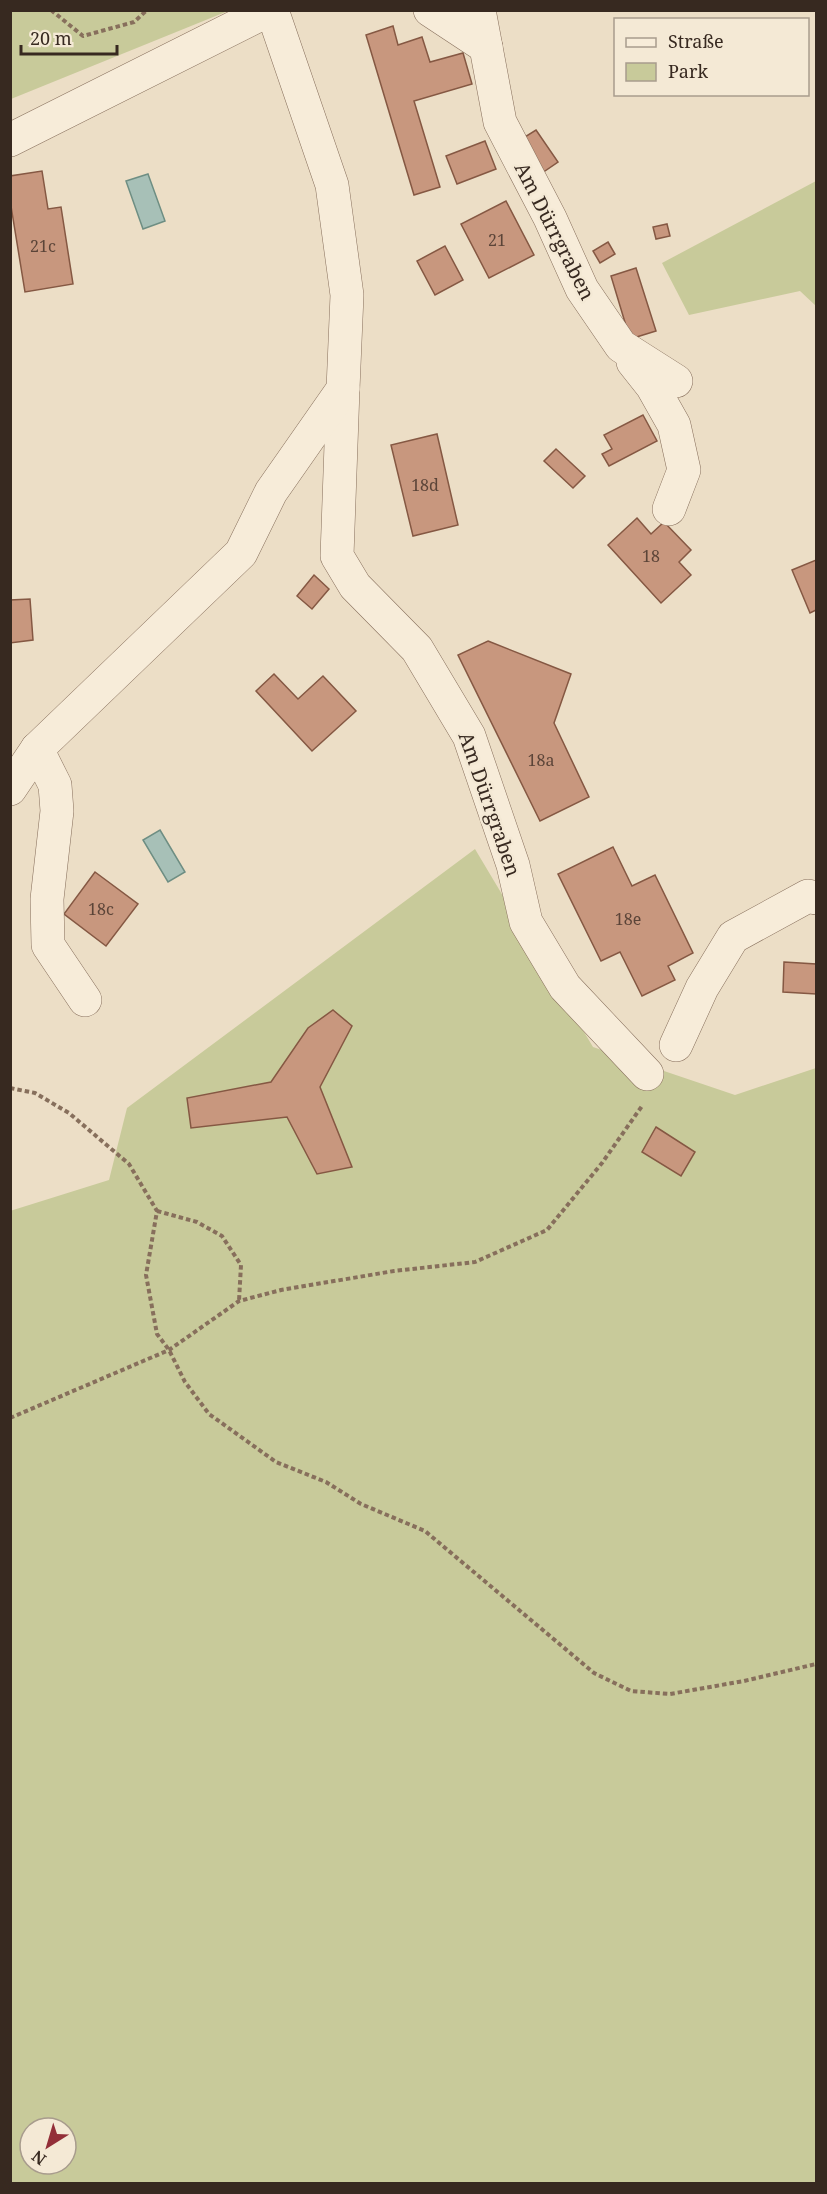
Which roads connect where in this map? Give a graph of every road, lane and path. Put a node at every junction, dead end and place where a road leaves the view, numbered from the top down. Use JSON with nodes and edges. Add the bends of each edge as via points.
{"nodes":[{"id":1,"x":51,"y":10,"type":"edge"},
{"id":2,"x":147,"y":10,"type":"edge"},
{"id":3,"x":271,"y":10,"type":"edge"},
{"id":4,"x":430,"y":10,"type":"edge"},
{"id":5,"x":479,"y":10,"type":"edge"},
{"id":6,"x":486,"y":47,"type":"junction"},
{"id":7,"x":10,"y":140,"type":"edge"},
{"id":8,"x":621,"y":346,"type":"junction"},
{"id":9,"x":676,"y":381,"type":"dead end"},
{"id":10,"x":343,"y":389,"type":"junction"},
{"id":11,"x":669,"y":509,"type":"dead end"},
{"id":12,"x":37,"y":749,"type":"junction"},
{"id":13,"x":12,"y":779,"type":"edge"},
{"id":14,"x":816,"y":898,"type":"edge"},
{"id":15,"x":85,"y":1000,"type":"dead end"},
{"id":16,"x":675,"y":1045,"type":"dead end"},
{"id":17,"x":10,"y":1088,"type":"edge"},
{"id":18,"x":646,"y":1088,"type":"joint"},
{"id":19,"x":157,"y":1211,"type":"junction"},
{"id":20,"x":239,"y":1301,"type":"junction"},
{"id":21,"x":169,"y":1350,"type":"junction"},
{"id":22,"x":10,"y":1418,"type":"edge"},
{"id":23,"x":816,"y":1664,"type":"edge"}],
"edges":[{"from":1,"to":2,"type":"path","via":[[83,36],[134,22]]},
{"from":3,"to":7,"type":"street","name":"Am Dürrgraben"},
{"from":3,"to":10,"type":"street","name":"Am Dürrgraben","via":[[332,185],[347,295]]},
{"from":4,"to":6,"type":"street"},
{"from":5,"to":6,"type":"street","name":"Am Dürrgraben"},
{"from":6,"to":8,"type":"street","name":"Am Dürrgraben","via":[[500,122],[582,289]]},
{"from":8,"to":9,"type":"street","name":"Am Dürrgraben"},
{"from":8,"to":11,"type":"street","via":[[652,386],[674,425],[684,470]]},
{"from":10,"to":12,"type":"street","via":[[271,492],[241,553]]},
{"from":10,"to":18,"type":"street","name":"Am Dürrgraben","via":[[337,556],[355,586],[417,649],[469,736],[513,865],[526,922],[565,987]]},
{"from":12,"to":13,"type":"street"},
{"from":12,"to":15,"type":"street","via":[[55,785],[57,811],[47,900],[48,945]]},
{"from":14,"to":16,"type":"street","via":[[808,896],[733,937],[702,988]]},
{"from":17,"to":19,"type":"path","via":[[35,1093],[69,1113],[129,1164]]},
{"from":18,"to":20,"type":"path","via":[[602,1163],[547,1230],[475,1262],[394,1271]]},
{"from":19,"to":20,"type":"path","via":[[197,1222],[222,1236],[241,1265]]},
{"from":19,"to":21,"type":"path","via":[[146,1275],[157,1334]]},
{"from":20,"to":21,"type":"path"},
{"from":21,"to":22,"type":"path"},
{"from":21,"to":23,"type":"path","via":[[185,1382],[209,1414],[276,1462],[425,1531],[594,1673],[631,1691],[670,1694]]}]}
